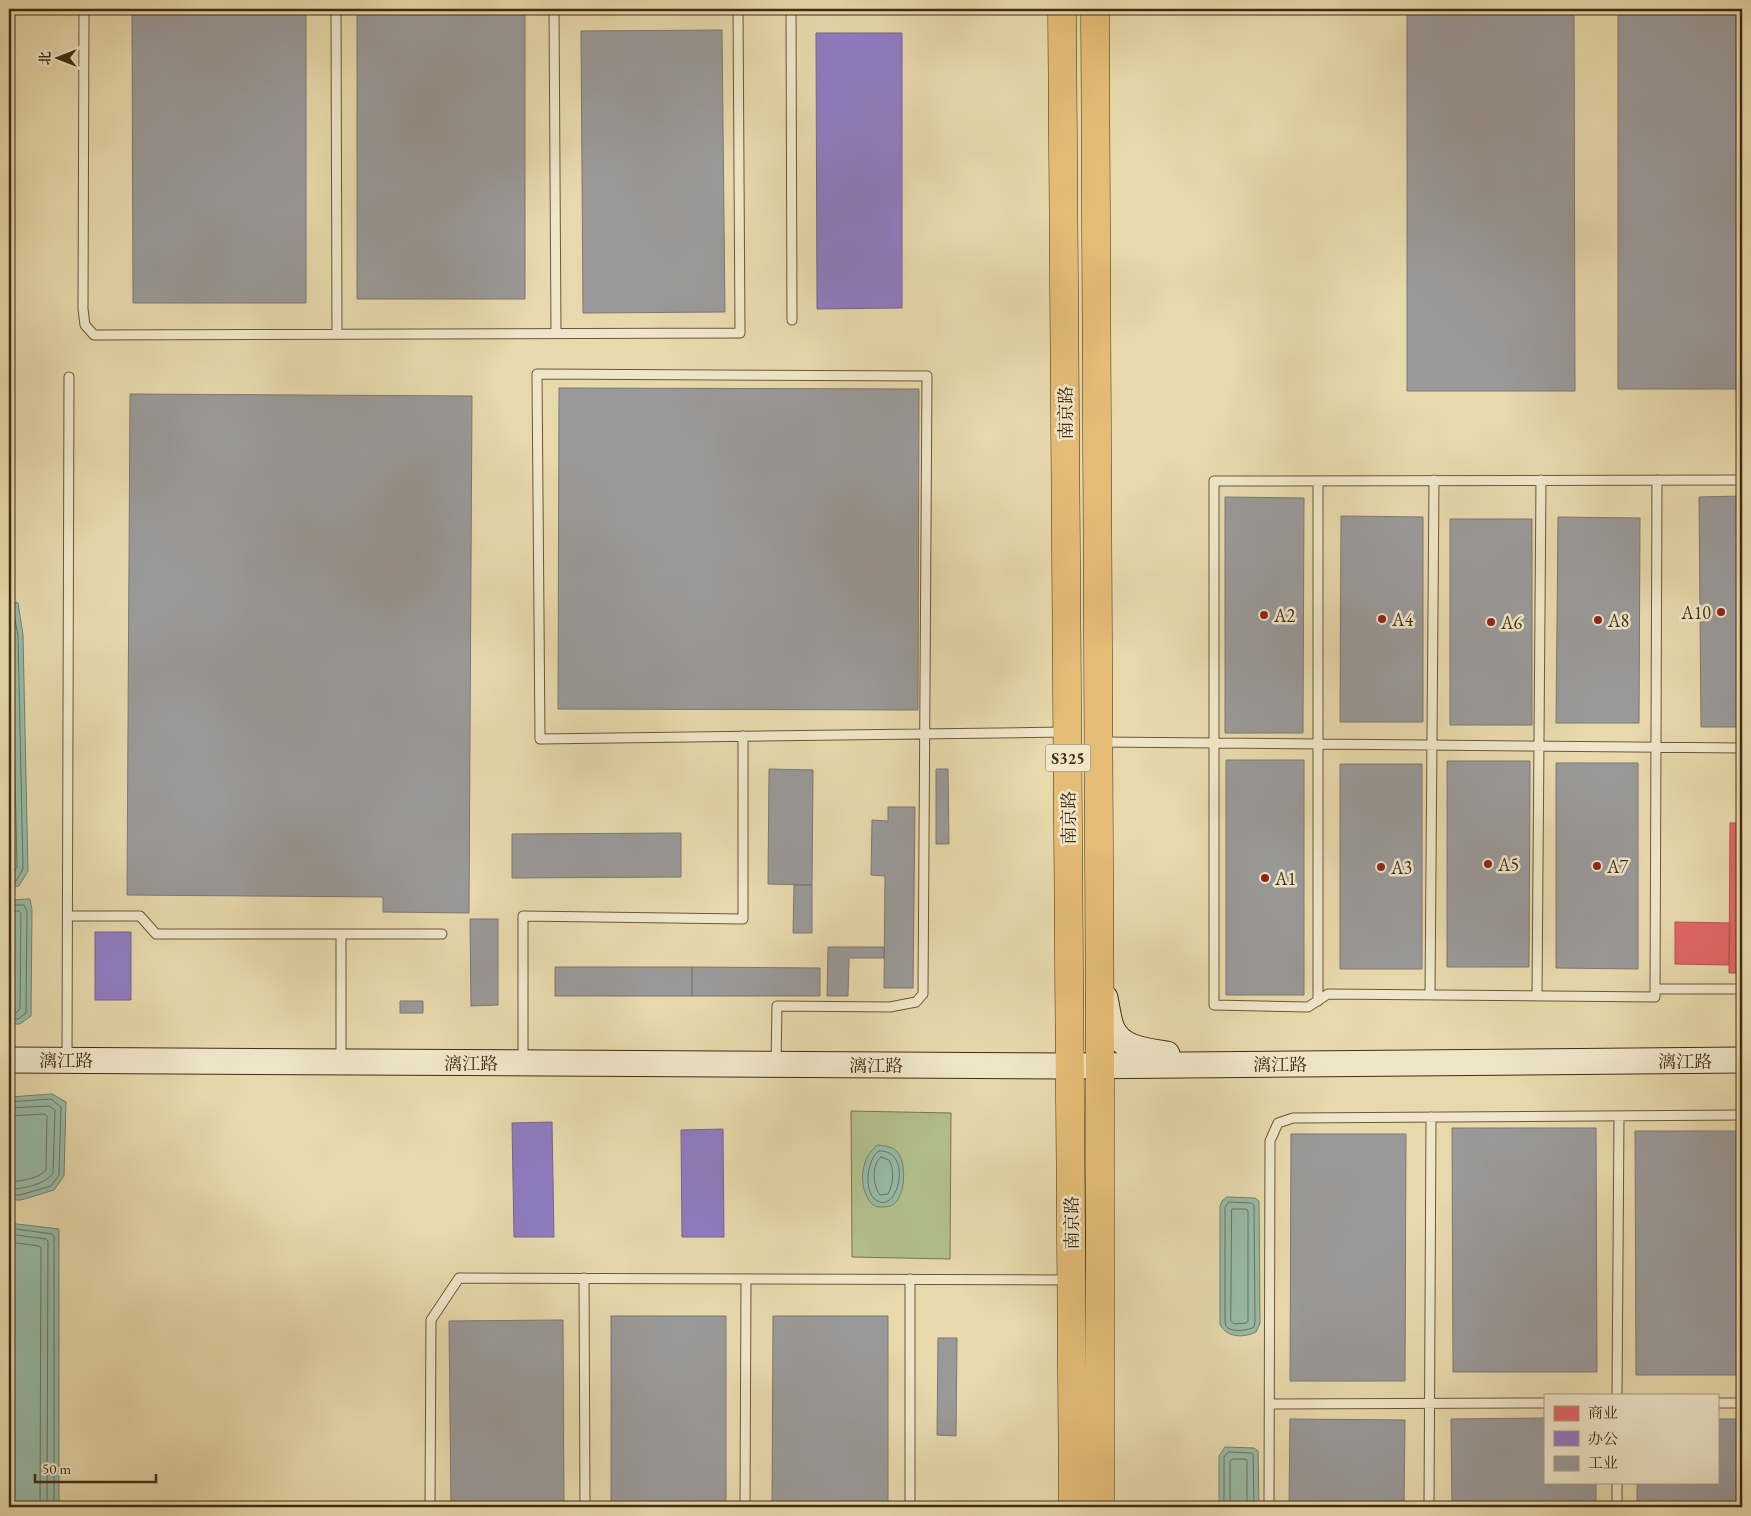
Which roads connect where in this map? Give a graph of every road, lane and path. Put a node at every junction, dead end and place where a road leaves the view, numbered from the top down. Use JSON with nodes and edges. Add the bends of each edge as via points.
{"nodes":[{"id":1,"x":84,"y":9,"type":"edge"},
{"id":2,"x":336,"y":9,"type":"edge"},
{"id":3,"x":554,"y":9,"type":"edge"},
{"id":4,"x":738,"y":9,"type":"edge"},
{"id":5,"x":791,"y":9,"type":"edge"},
{"id":6,"x":1062,"y":9,"type":"edge"},
{"id":7,"x":1095,"y":9,"type":"edge"},
{"id":8,"x":792,"y":320,"type":"dead end"},
{"id":9,"x":556,"y":333,"type":"junction"},
{"id":10,"x":337,"y":334,"type":"junction"},
{"id":11,"x":69,"y":377,"type":"dead end"},
{"id":12,"x":1434,"y":480,"type":"junction"},
{"id":13,"x":1541,"y":480,"type":"junction"},
{"id":14,"x":1657,"y":480,"type":"junction"},
{"id":15,"x":1742,"y":480,"type":"edge"},
{"id":16,"x":1318,"y":481,"type":"junction"},
{"id":17,"x":1068,"y":732,"type":"junction"},
{"id":18,"x":925,"y":734,"type":"junction"},
{"id":19,"x":743,"y":736,"type":"junction"},
{"id":20,"x":1098,"y":742,"type":"junction"},
{"id":21,"x":1214,"y":743,"type":"junction"},
{"id":22,"x":1318,"y":744,"type":"junction"},
{"id":23,"x":1432,"y":745,"type":"junction"},
{"id":24,"x":1539,"y":746,"type":"junction"},
{"id":25,"x":1655,"y":747,"type":"junction"},
{"id":26,"x":1742,"y":748,"type":"edge"},
{"id":27,"x":68,"y":916,"type":"junction"},
{"id":28,"x":341,"y":934,"type":"junction"},
{"id":29,"x":442,"y":934,"type":"dead end"},
{"id":30,"x":1099,"y":968,"type":"junction"},
{"id":31,"x":1656,"y":989,"type":"junction"},
{"id":32,"x":1742,"y":989,"type":"edge"},
{"id":33,"x":1430,"y":995,"type":"junction"},
{"id":34,"x":1537,"y":996,"type":"junction"},
{"id":35,"x":1318,"y":1001,"type":"junction"},
{"id":36,"x":9,"y":1060,"type":"edge"},
{"id":37,"x":67,"y":1060,"type":"junction"},
{"id":38,"x":1742,"y":1060,"type":"edge"},
{"id":39,"x":341,"y":1062,"type":"junction"},
{"id":40,"x":522,"y":1063,"type":"junction"},
{"id":41,"x":776,"y":1064,"type":"junction"},
{"id":42,"x":1259,"y":1064,"type":"junction"},
{"id":43,"x":1070,"y":1066,"type":"junction"},
{"id":44,"x":1100,"y":1066,"type":"junction"},
{"id":45,"x":1619,"y":1116,"type":"junction"},
{"id":46,"x":1742,"y":1116,"type":"edge"},
{"id":47,"x":1431,"y":1117,"type":"junction"},
{"id":48,"x":584,"y":1278,"type":"junction"},
{"id":49,"x":746,"y":1279,"type":"junction"},
{"id":50,"x":910,"y":1279,"type":"junction"},
{"id":51,"x":1072,"y":1280,"type":"junction"},
{"id":52,"x":1617,"y":1394,"type":"edge"},
{"id":53,"x":1742,"y":1402,"type":"edge"},
{"id":54,"x":1544,"y":1403,"type":"edge"},
{"id":55,"x":1718,"y":1403,"type":"edge"},
{"id":56,"x":1270,"y":1404,"type":"junction"},
{"id":57,"x":1429,"y":1404,"type":"junction"},
{"id":58,"x":1617,"y":1484,"type":"edge"},
{"id":59,"x":430,"y":1507,"type":"edge"},
{"id":60,"x":584,"y":1507,"type":"edge"},
{"id":61,"x":746,"y":1507,"type":"edge"},
{"id":62,"x":910,"y":1507,"type":"edge"},
{"id":63,"x":1073,"y":1507,"type":"edge"},
{"id":64,"x":1100,"y":1507,"type":"edge"},
{"id":65,"x":1270,"y":1507,"type":"edge"},
{"id":66,"x":1429,"y":1507,"type":"edge"},
{"id":67,"x":1617,"y":1507,"type":"edge"}],
"edges":[{"from":1,"to":10,"type":"lane","via":[[85,325],[94,335]]},
{"from":2,"to":10,"type":"lane"},
{"from":3,"to":9,"type":"lane"},
{"from":4,"to":9,"type":"lane","via":[[740,332]]},
{"from":5,"to":8,"type":"lane"},
{"from":6,"to":17,"type":"main road","name":"南京路","number":"S325"},
{"from":7,"to":20,"type":"main road","name":"南京路","number":"S325"},
{"from":9,"to":10,"type":"lane"},
{"from":11,"to":27,"type":"lane"},
{"from":12,"to":13,"type":"lane"},
{"from":12,"to":16,"type":"lane"},
{"from":12,"to":23,"type":"lane"},
{"from":13,"to":14,"type":"lane"},
{"from":13,"to":24,"type":"lane"},
{"from":14,"to":15,"type":"lane"},
{"from":14,"to":25,"type":"lane"},
{"from":16,"to":21,"type":"lane","via":[[1214,481]]},
{"from":16,"to":22,"type":"lane"},
{"from":17,"to":18,"type":"lane"},
{"from":17,"to":43,"type":"main road","name":"南京路","number":"S325"},
{"from":18,"to":19,"type":"lane"},
{"from":18,"to":19,"type":"lane","via":[[927,376],[537,374],[540,739]]},
{"from":18,"to":41,"type":"lane","via":[[923,994],[916,1002],[890,1007],[777,1006]]},
{"from":19,"to":40,"type":"lane","via":[[743,919],[523,916]]},
{"from":20,"to":21,"type":"lane"},
{"from":20,"to":30,"type":"main road","name":"南京路","number":"S325"},
{"from":21,"to":22,"type":"lane"},
{"from":21,"to":35,"type":"lane","via":[[1214,1005],[1308,1007]]},
{"from":22,"to":23,"type":"lane"},
{"from":22,"to":35,"type":"lane"},
{"from":23,"to":24,"type":"lane"},
{"from":23,"to":33,"type":"lane"},
{"from":24,"to":25,"type":"lane"},
{"from":24,"to":34,"type":"lane"},
{"from":25,"to":26,"type":"lane"},
{"from":25,"to":31,"type":"lane"},
{"from":27,"to":28,"type":"lane","via":[[140,916],[156,934]]},
{"from":27,"to":37,"type":"lane"},
{"from":28,"to":29,"type":"lane"},
{"from":28,"to":39,"type":"lane"},
{"from":30,"to":42,"type":"street","via":[[1111,1027],[1131,1047],[1149,1052]]},
{"from":30,"to":44,"type":"main road","name":"南京路","number":"S325"},
{"from":31,"to":32,"type":"lane"},
{"from":31,"to":34,"type":"lane","via":[[1656,997]]},
{"from":33,"to":34,"type":"lane"},
{"from":33,"to":35,"type":"lane","via":[[1328,994]]},
{"from":36,"to":37,"type":"street","name":"漓江路"},
{"from":37,"to":39,"type":"street","name":"漓江路"},
{"from":38,"to":42,"type":"street","name":"漓江路"},
{"from":39,"to":40,"type":"street","name":"漓江路"},
{"from":40,"to":41,"type":"street","name":"漓江路"},
{"from":41,"to":43,"type":"street","name":"漓江路"},
{"from":42,"to":44,"type":"street","name":"漓江路"},
{"from":43,"to":44,"type":"street","name":"漓江路"},
{"from":43,"to":51,"type":"main road","name":"南京路","number":"S325"},
{"from":44,"to":64,"type":"main road","name":"南京路","number":"S325"},
{"from":45,"to":46,"type":"lane"},
{"from":45,"to":47,"type":"lane"},
{"from":45,"to":52,"type":"lane"},
{"from":47,"to":56,"type":"lane","via":[[1293,1118],[1278,1123],[1270,1141]]},
{"from":47,"to":57,"type":"lane"},
{"from":48,"to":49,"type":"lane"},
{"from":48,"to":59,"type":"lane","via":[[459,1278],[431,1320]]},
{"from":48,"to":60,"type":"lane"},
{"from":49,"to":50,"type":"lane"},
{"from":49,"to":61,"type":"lane"},
{"from":50,"to":51,"type":"lane"},
{"from":50,"to":62,"type":"lane"},
{"from":51,"to":63,"type":"main road","name":"南京路","number":"S325"},
{"from":53,"to":55,"type":"lane"},
{"from":54,"to":57,"type":"lane"},
{"from":56,"to":57,"type":"lane"},
{"from":56,"to":65,"type":"lane"},
{"from":57,"to":66,"type":"lane"},
{"from":58,"to":67,"type":"lane"}]}
